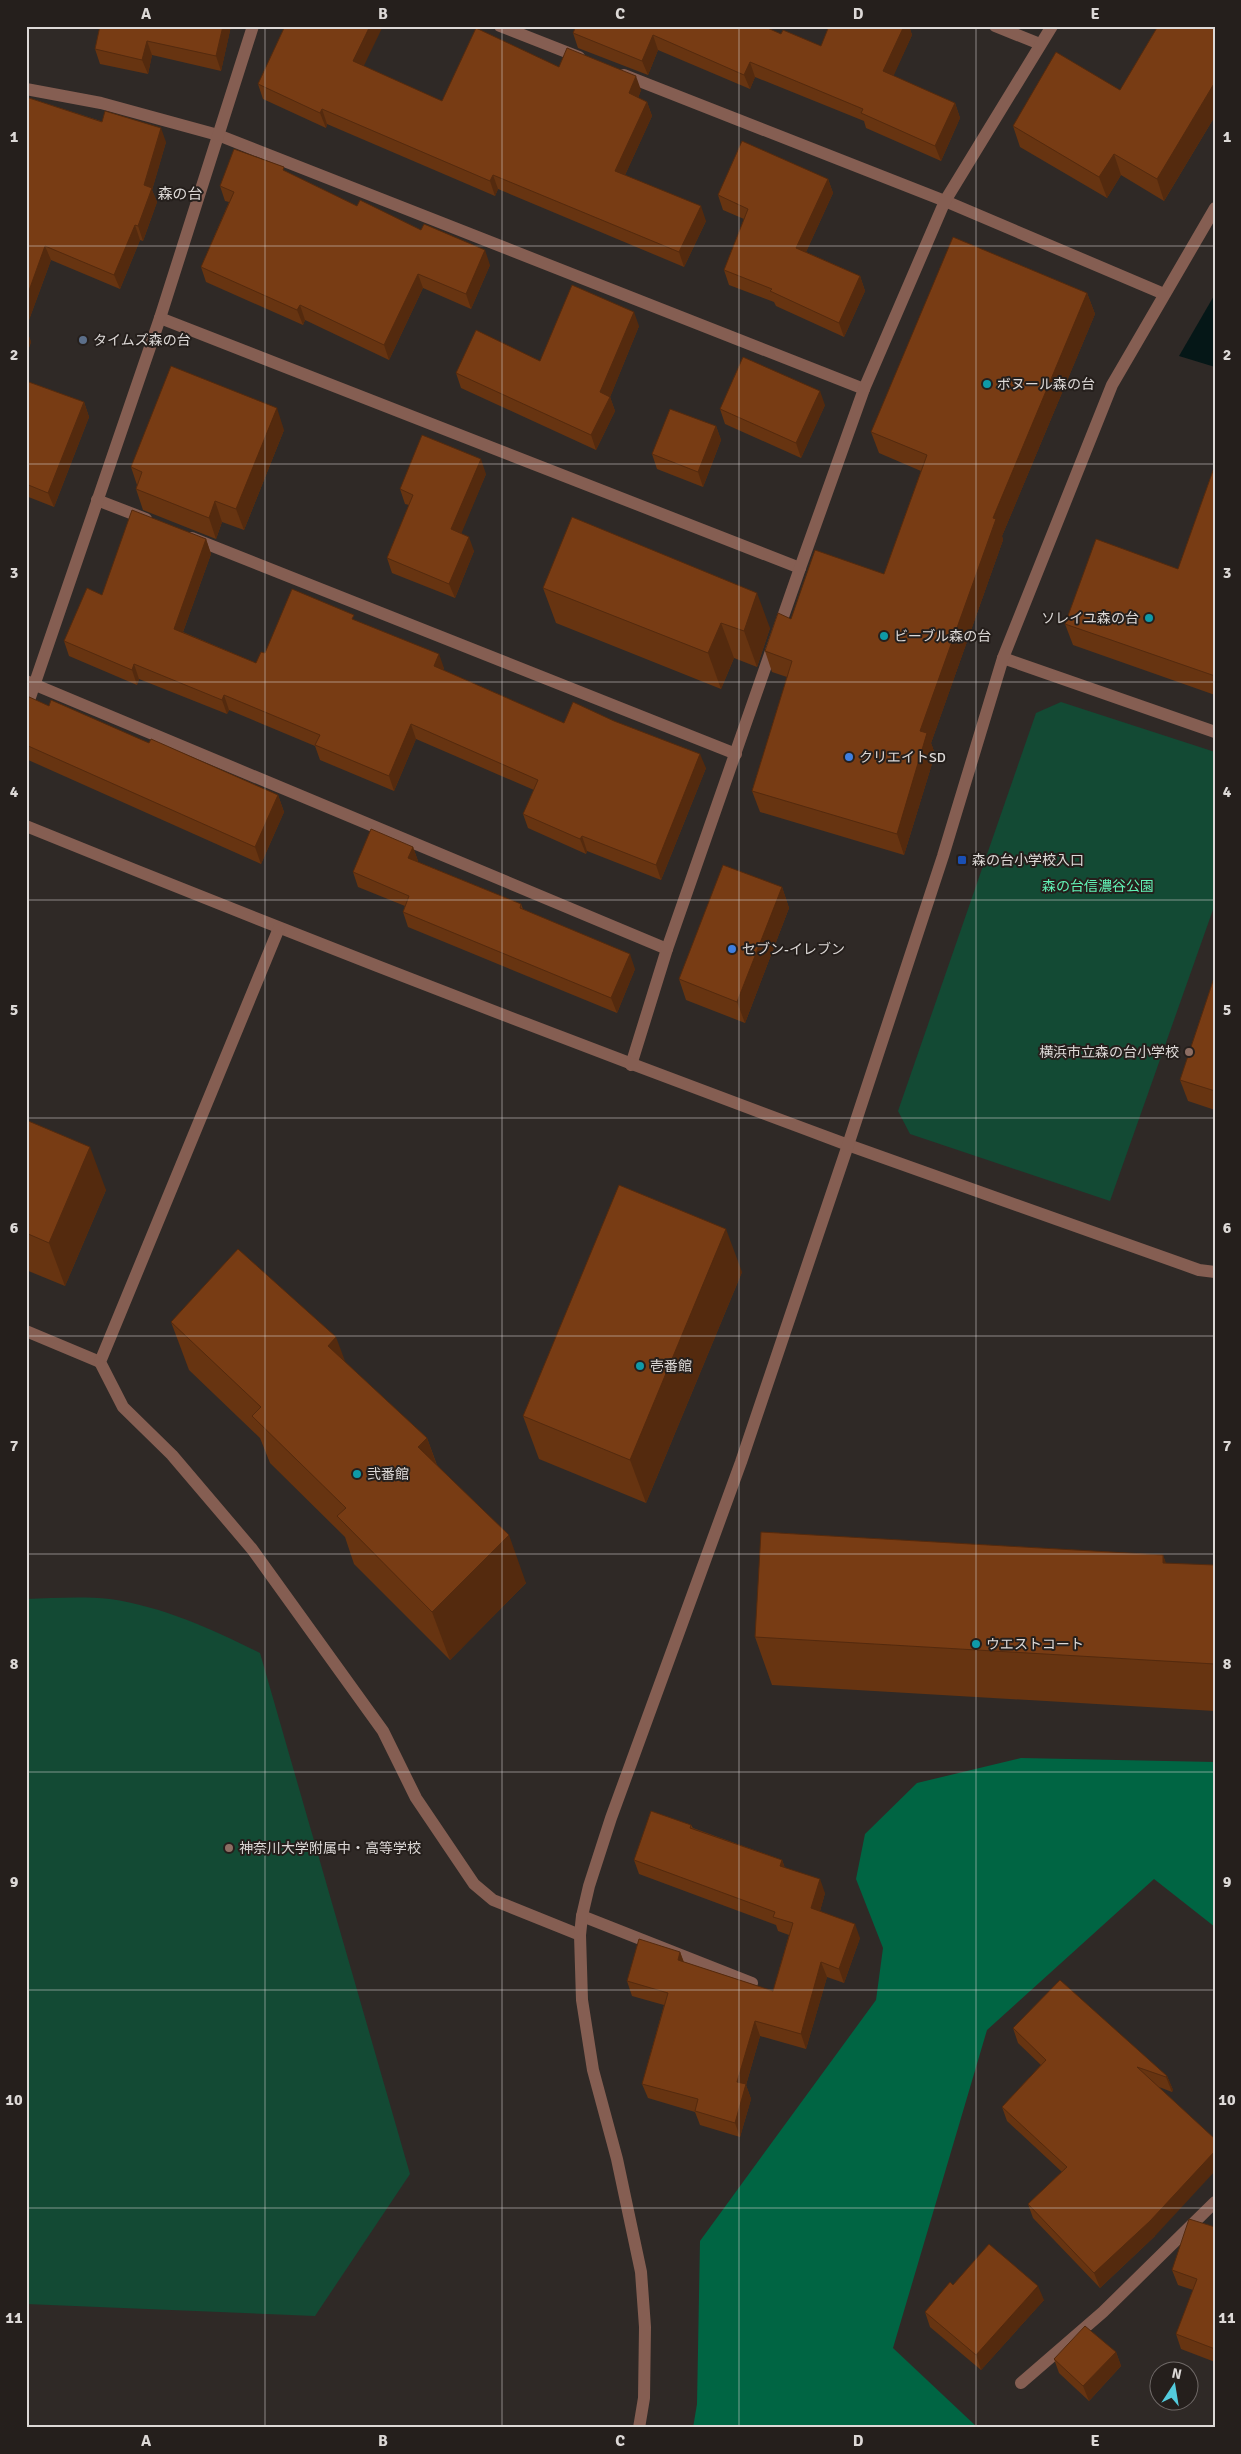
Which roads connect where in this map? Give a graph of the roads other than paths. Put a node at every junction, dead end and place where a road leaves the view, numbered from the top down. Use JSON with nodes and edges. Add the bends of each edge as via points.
{"nodes":[{"id":1,"x":253,"y":26,"type":"edge"},
{"id":2,"x":500,"y":26,"type":"edge"},
{"id":3,"x":995,"y":26,"type":"edge"},
{"id":4,"x":1052,"y":26,"type":"edge"},
{"id":5,"x":1040,"y":44,"type":"junction"},
{"id":6,"x":593,"y":63,"type":"edge"},
{"id":7,"x":612,"y":70,"type":"edge"},
{"id":8,"x":26,"y":89,"type":"edge"},
{"id":9,"x":218,"y":135,"type":"junction"},
{"id":10,"x":945,"y":201,"type":"junction"},
{"id":11,"x":1215,"y":208,"type":"edge"},
{"id":12,"x":1164,"y":294,"type":"junction"},
{"id":13,"x":160,"y":318,"type":"junction"},
{"id":14,"x":864,"y":390,"type":"junction"},
{"id":15,"x":97,"y":500,"type":"junction"},
{"id":16,"x":162,"y":526,"type":"edge"},
{"id":17,"x":180,"y":533,"type":"edge"},
{"id":18,"x":800,"y":568,"type":"junction"},
{"id":19,"x":1004,"y":658,"type":"junction"},
{"id":20,"x":31,"y":682,"type":"edge"},
{"id":21,"x":26,"y":709,"type":"edge"},
{"id":22,"x":1215,"y":732,"type":"edge"},
{"id":23,"x":736,"y":754,"type":"junction"},
{"id":24,"x":26,"y":826,"type":"edge"},
{"id":25,"x":279,"y":928,"type":"junction"},
{"id":26,"x":667,"y":949,"type":"junction"},
{"id":27,"x":631,"y":1065,"type":"junction"},
{"id":28,"x":848,"y":1146,"type":"junction"},
{"id":29,"x":1215,"y":1272,"type":"edge"},
{"id":30,"x":26,"y":1332,"type":"edge"},
{"id":31,"x":100,"y":1362,"type":"junction"},
{"id":32,"x":582,"y":1916,"type":"junction"},
{"id":33,"x":580,"y":1935,"type":"junction"},
{"id":34,"x":752,"y":1983,"type":"edge"},
{"id":35,"x":1215,"y":2202,"type":"edge"},
{"id":36,"x":1020,"y":2383,"type":"dead end"},
{"id":37,"x":640,"y":2428,"type":"edge"}],
"edges":[{"from":1,"to":9,"type":"street"},
{"from":2,"to":6,"type":"street"},
{"from":3,"to":5,"type":"street"},
{"from":4,"to":5,"type":"street"},
{"from":5,"to":10,"type":"street"},
{"from":7,"to":10,"type":"street"},
{"from":8,"to":9,"type":"street","via":[[101,103]]},
{"from":9,"to":13,"type":"street"},
{"from":9,"to":14,"type":"street"},
{"from":10,"to":12,"type":"street"},
{"from":10,"to":14,"type":"street"},
{"from":11,"to":12,"type":"street"},
{"from":12,"to":19,"type":"street","via":[[1112,386]]},
{"from":13,"to":15,"type":"street"},
{"from":13,"to":18,"type":"street"},
{"from":14,"to":18,"type":"street"},
{"from":15,"to":16,"type":"street"},
{"from":15,"to":20,"type":"street"},
{"from":17,"to":23,"type":"street"},
{"from":18,"to":23,"type":"street"},
{"from":19,"to":22,"type":"street"},
{"from":19,"to":28,"type":"street"},
{"from":20,"to":21,"type":"street"},
{"from":20,"to":26,"type":"street"},
{"from":23,"to":26,"type":"street"},
{"from":24,"to":25,"type":"street"},
{"from":25,"to":27,"type":"street"},
{"from":25,"to":31,"type":"street"},
{"from":26,"to":27,"type":"street"},
{"from":27,"to":28,"type":"street"},
{"from":28,"to":29,"type":"street","via":[[1154,1255]]},
{"from":28,"to":32,"type":"street","via":[[741,1462],[611,1818]]},
{"from":30,"to":31,"type":"street"},
{"from":31,"to":33,"type":"street","via":[[124,1407],[172,1455],[252,1549],[383,1731],[416,1798],[474,1884],[493,1900]]},
{"from":32,"to":33,"type":"street"},
{"from":32,"to":34,"type":"street"},
{"from":33,"to":37,"type":"street","via":[[582,2000],[593,2070],[617,2159],[641,2272],[645,2327],[644,2398]]},
{"from":35,"to":36,"type":"street","via":[[1103,2312]]}]}
